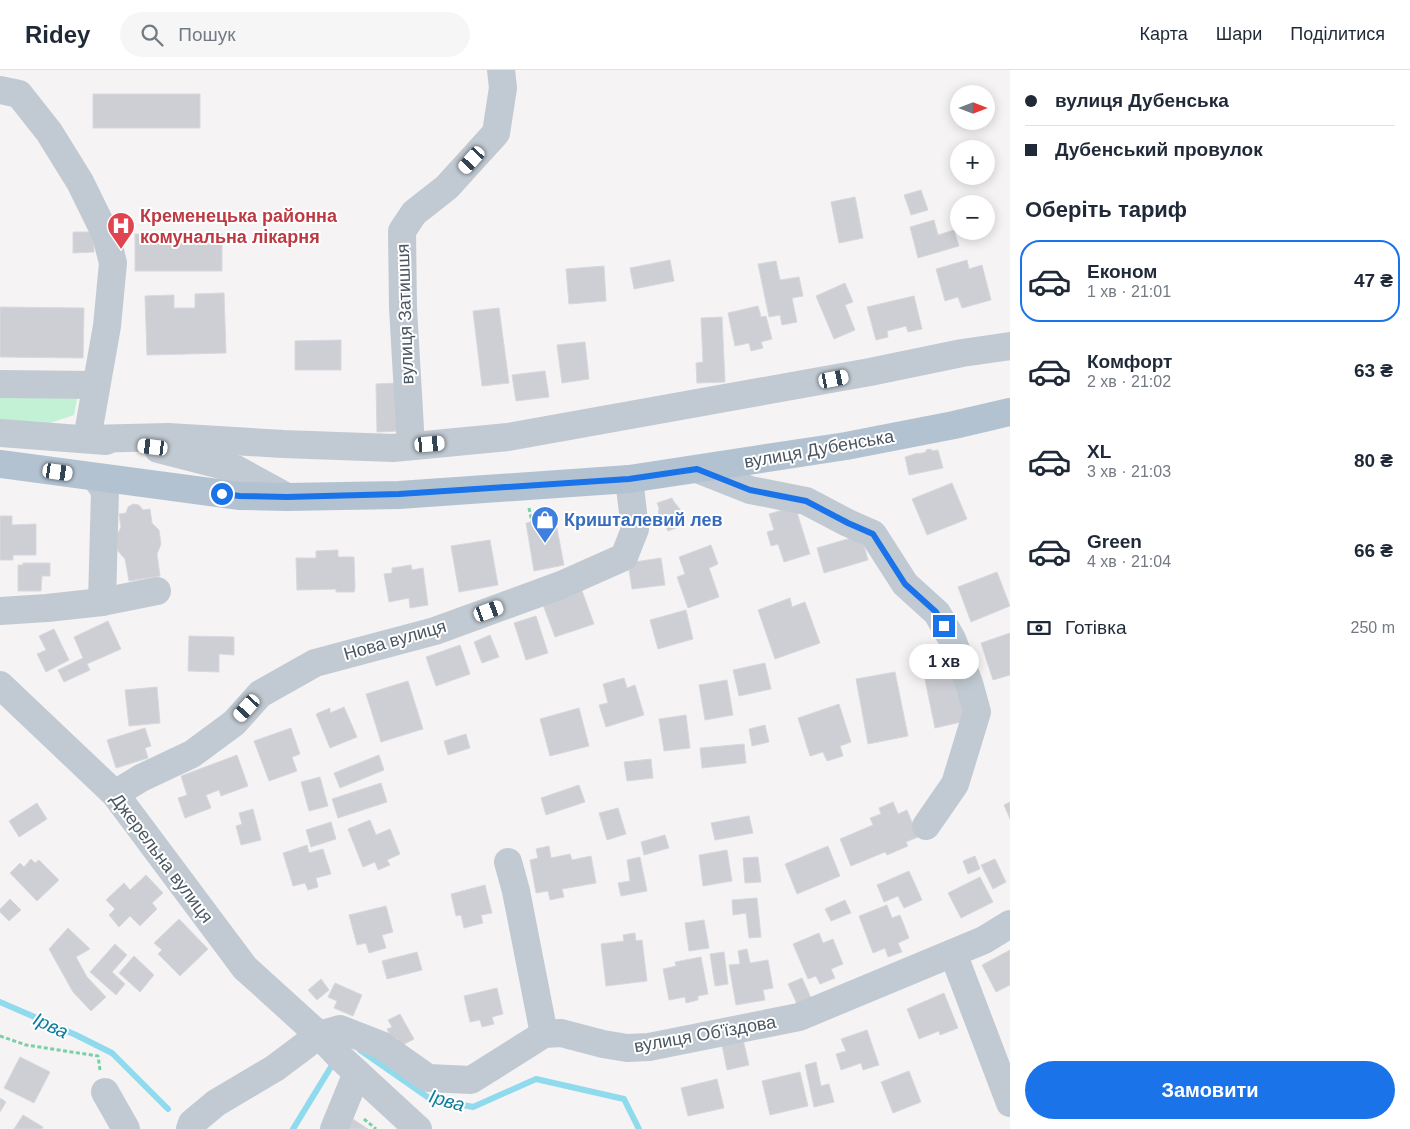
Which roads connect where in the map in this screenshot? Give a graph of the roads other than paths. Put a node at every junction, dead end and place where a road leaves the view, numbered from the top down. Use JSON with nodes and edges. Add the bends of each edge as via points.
{"nodes":[{"id":1,"x":501,"y":70,"type":"edge"},
{"id":2,"x":0,"y":90,"type":"edge"},
{"id":3,"x":1010,"y":346,"type":"edge"},
{"id":4,"x":0,"y":384,"type":"edge"},
{"id":5,"x":96,"y":385,"type":"junction"},
{"id":6,"x":1010,"y":412,"type":"edge"},
{"id":7,"x":0,"y":433,"type":"edge"},
{"id":8,"x":87,"y":439,"type":"junction"},
{"id":9,"x":411,"y":446,"type":"junction"},
{"id":10,"x":0,"y":464,"type":"edge"},
{"id":11,"x":697,"y":469,"type":"junction"},
{"id":12,"x":96,"y":478,"type":"junction"},
{"id":13,"x":629,"y":479,"type":"junction"},
{"id":14,"x":287,"y":497,"type":"junction"},
{"id":15,"x":157,"y":591,"type":"dead end"},
{"id":16,"x":102,"y":602,"type":"junction"},
{"id":17,"x":0,"y":611,"type":"edge"},
{"id":18,"x":0,"y":685,"type":"edge"},
{"id":19,"x":115,"y":794,"type":"junction"},
{"id":20,"x":926,"y":826,"type":"dead end"},
{"id":21,"x":508,"y":862,"type":"dead end"},
{"id":22,"x":1010,"y":924,"type":"edge"},
{"id":23,"x":953,"y":953,"type":"junction"},
{"id":24,"x":544,"y":1034,"type":"junction"},
{"id":25,"x":337,"y":1053,"type":"junction"},
{"id":26,"x":105,"y":1092,"type":"road end"},
{"id":27,"x":1010,"y":1103,"type":"edge"},
{"id":28,"x":126,"y":1129,"type":"edge"},
{"id":29,"x":190,"y":1129,"type":"edge"},
{"id":30,"x":334,"y":1129,"type":"edge"},
{"id":31,"x":418,"y":1129,"type":"edge"}],
"edges":[{"from":1,"to":9,"type":"street","name":"вулиця Затишшя","via":[[503,88],[496,133],[447,187],[414,213],[402,231]]},
{"from":2,"to":5,"type":"street","via":[[19,94],[49,132],[80,182],[106,236],[113,263],[108,326]]},
{"from":3,"to":9,"type":"street","via":[[962,352],[870,372],[508,437]]},
{"from":4,"to":5,"type":"street"},
{"from":5,"to":8,"type":"street"},
{"from":6,"to":11,"type":"main road","name":"вулиця Дубенська","via":[[846,446]]},
{"from":7,"to":8,"type":"street"},
{"from":8,"to":9,"type":"street","via":[[168,437],[393,448]]},
{"from":8,"to":14,"type":"street","via":[[153,447],[236,469]]},
{"from":10,"to":12,"type":"main road","name":"вулиця Дубенська"},
{"from":11,"to":13,"type":"main road","name":"вулиця Дубенська"},
{"from":11,"to":20,"type":"street","via":[[750,490],[806,501],[873,534],[905,584],[936,612],[952,639],[977,712],[955,784]]},
{"from":12,"to":14,"type":"main road","name":"вулиця Дубенська","via":[[240,496]]},
{"from":12,"to":16,"type":"street","via":[[105,491]]},
{"from":13,"to":14,"type":"main road","name":"вулиця Дубенська","via":[[399,494]]},
{"from":13,"to":19,"type":"street","name":"Нова вулиця","via":[[635,529],[624,557],[561,585],[435,631],[315,663],[260,694],[234,723],[192,754]]},
{"from":15,"to":16,"type":"street"},
{"from":16,"to":17,"type":"street"},
{"from":18,"to":19,"type":"street","name":"Джерельна вулиця"},
{"from":19,"to":25,"type":"street","name":"Джерельна вулиця","via":[[245,968]]},
{"from":21,"to":24,"type":"street"},
{"from":22,"to":23,"type":"street","name":"вулиця Об'їздова"},
{"from":23,"to":24,"type":"street","name":"вулиця Об'їздова","via":[[799,1017],[648,1047],[603,1044],[561,1032]]},
{"from":23,"to":27,"type":"street"},
{"from":24,"to":25,"type":"street","via":[[472,1080],[428,1078],[381,1045],[340,1029]]},
{"from":25,"to":29,"type":"street","via":[[275,1068],[216,1103]]},
{"from":25,"to":30,"type":"street"},
{"from":25,"to":31,"type":"street","name":"Джерельна вулиця"},
{"from":26,"to":28,"type":"street"}]}
